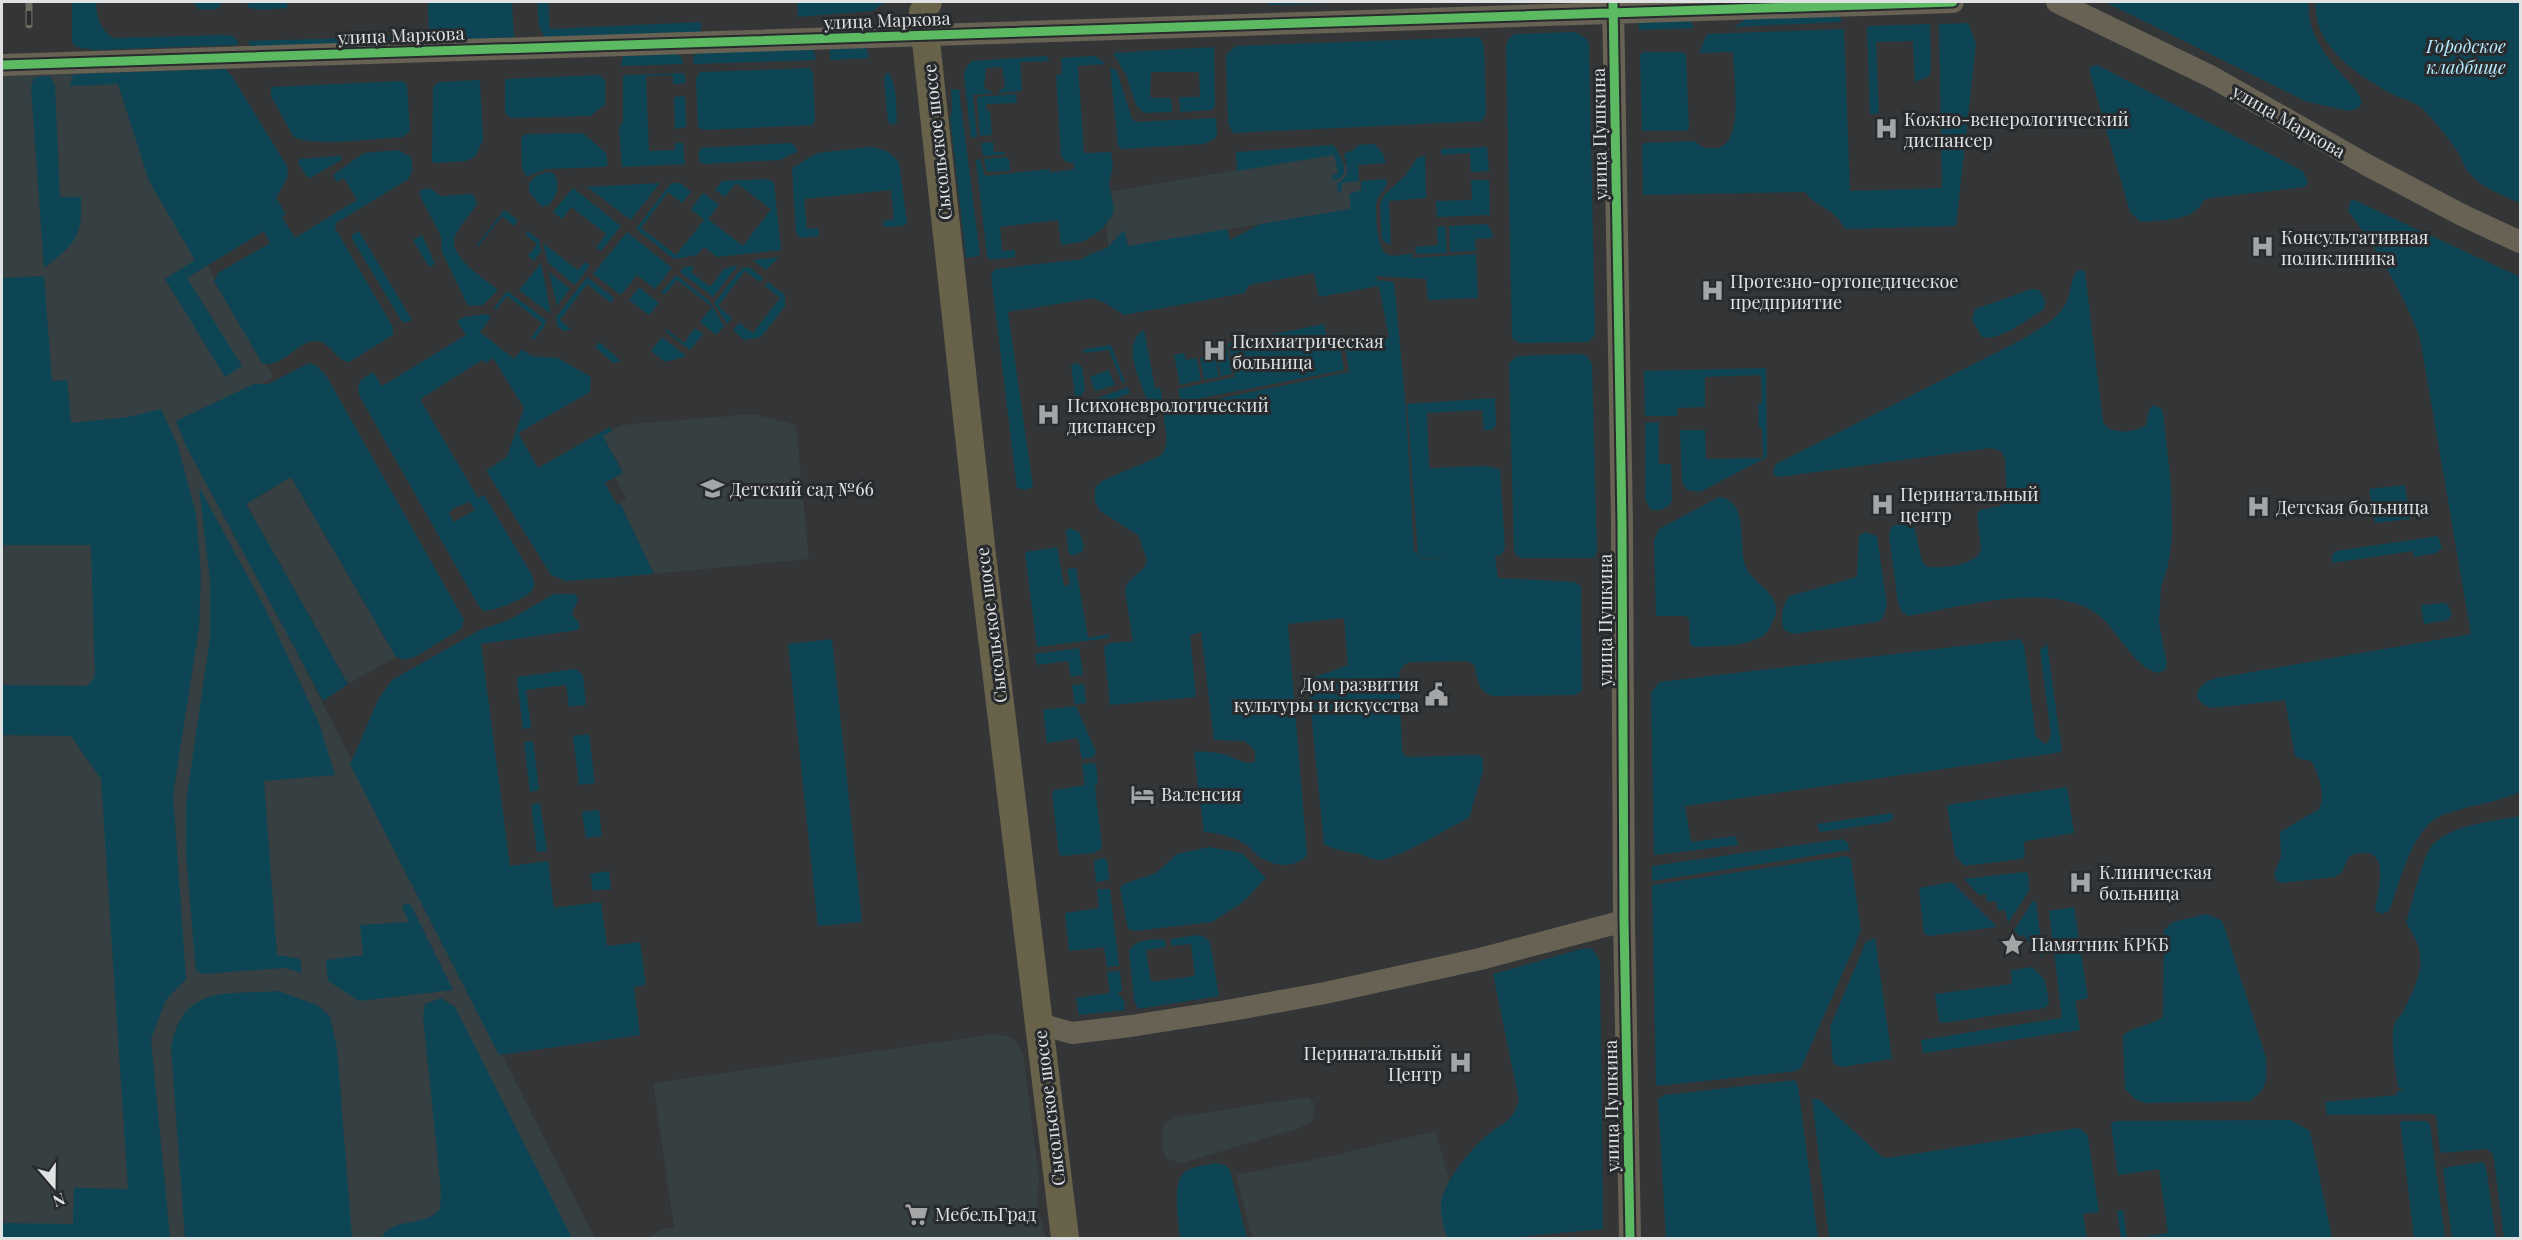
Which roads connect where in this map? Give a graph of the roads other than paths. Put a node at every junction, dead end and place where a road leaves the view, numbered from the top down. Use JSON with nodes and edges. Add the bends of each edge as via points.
{"nodes":[{"id":1,"x":1953,"y":2,"type":"edge"},
{"id":2,"x":2057,"y":2,"type":"edge"},
{"id":3,"x":1613,"y":7,"type":"edge"},
{"id":4,"x":923,"y":12,"type":"edge"},
{"id":5,"x":2,"y":65,"type":"edge"},
{"id":6,"x":2520,"y":242,"type":"edge"},
{"id":7,"x":1624,"y":921,"type":"junction"},
{"id":8,"x":1039,"y":1024,"type":"junction"},
{"id":9,"x":1065,"y":1239,"type":"edge"},
{"id":10,"x":1630,"y":1239,"type":"edge"}],
"edges":[{"from":1,"to":3,"type":"street","name":"улица Маркова"},
{"from":2,"to":6,"type":"street","name":"улица Маркова","via":[[2212,77],[2367,165]]},
{"from":3,"to":4,"type":"street","name":"улица Маркова"},
{"from":3,"to":7,"type":"street","name":"улица Пушкина"},
{"from":4,"to":5,"type":"street","name":"улица Маркова"},
{"from":4,"to":8,"type":"main road","name":"Сысольское шоссе","via":[[982,555]]},
{"from":7,"to":8,"type":"street","via":[[1480,959],[1244,1008],[1072,1033]]},
{"from":7,"to":10,"type":"street","name":"улица Пушкина"},
{"from":8,"to":9,"type":"main road","name":"Сысольское шоссе"}]}
